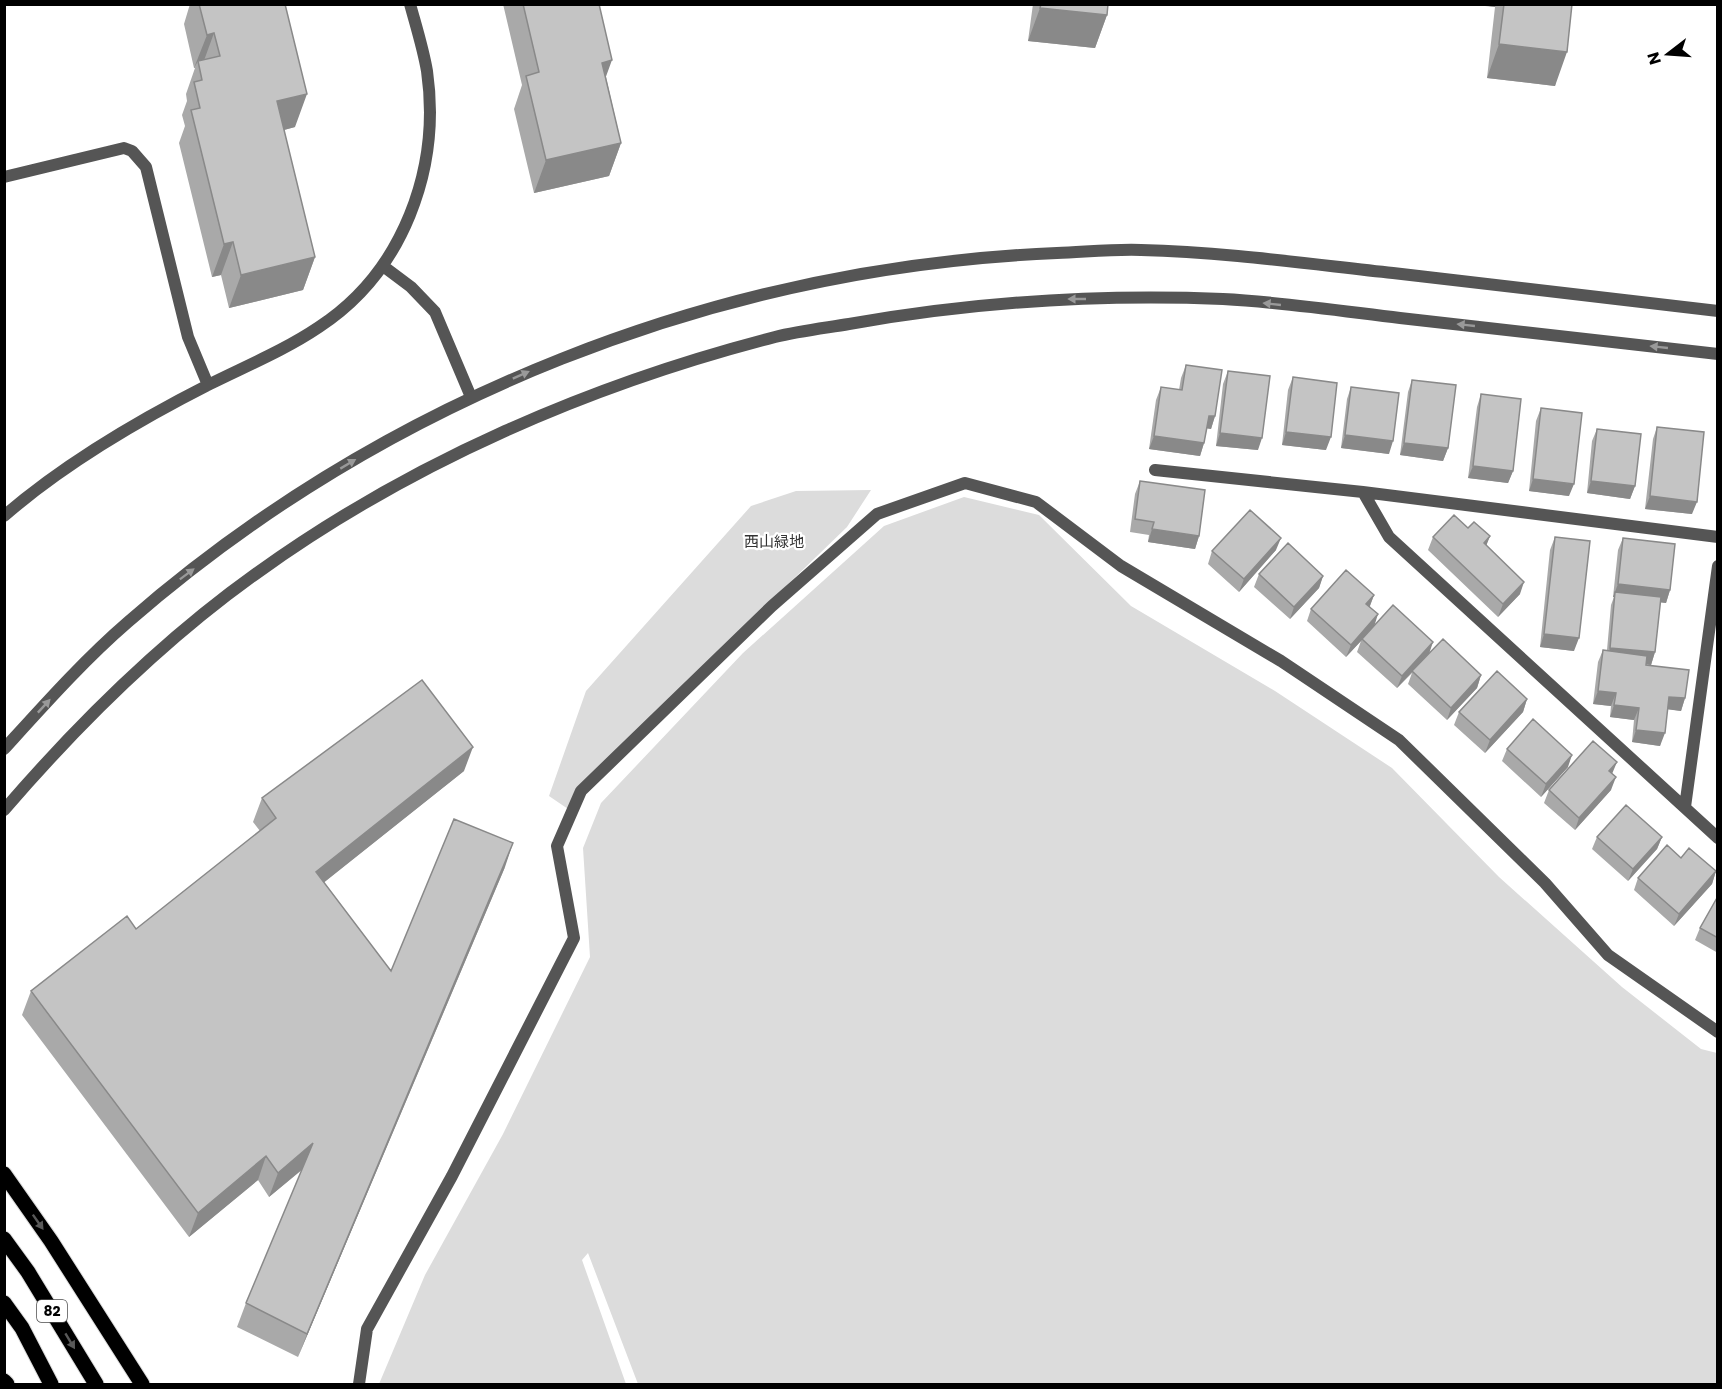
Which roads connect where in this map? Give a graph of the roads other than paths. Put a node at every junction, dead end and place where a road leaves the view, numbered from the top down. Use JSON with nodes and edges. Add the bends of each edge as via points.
{"nodes":[{"id":1,"x":410,"y":4,"type":"edge"},
{"id":2,"x":4,"y":177,"type":"edge"},
{"id":3,"x":383,"y":266,"type":"junction"},
{"id":4,"x":1718,"y":311,"type":"edge"},
{"id":5,"x":1718,"y":354,"type":"edge"},
{"id":6,"x":208,"y":385,"type":"junction"},
{"id":7,"x":471,"y":397,"type":"junction"},
{"id":8,"x":1155,"y":470,"type":"dead end"},
{"id":9,"x":1363,"y":492,"type":"junction"},
{"id":10,"x":4,"y":516,"type":"edge"},
{"id":11,"x":1718,"y":537,"type":"edge"},
{"id":12,"x":1718,"y":566,"type":"edge"},
{"id":13,"x":4,"y":749,"type":"edge"},
{"id":14,"x":1685,"y":807,"type":"junction"},
{"id":15,"x":4,"y":810,"type":"edge"},
{"id":16,"x":1718,"y":838,"type":"edge"},
{"id":17,"x":1718,"y":1032,"type":"edge"},
{"id":18,"x":4,"y":1174,"type":"edge"},
{"id":19,"x":4,"y":1239,"type":"edge"},
{"id":20,"x":4,"y":1303,"type":"edge"},
{"id":21,"x":4,"y":1381,"type":"edge"},
{"id":22,"x":7,"y":1384,"type":"edge"},
{"id":23,"x":51,"y":1384,"type":"edge"},
{"id":24,"x":96,"y":1384,"type":"edge"},
{"id":25,"x":142,"y":1384,"type":"edge"},
{"id":26,"x":359,"y":1384,"type":"edge"}],
"edges":[{"from":1,"to":3,"type":"street","via":[[426,70],[427,152],[421,189]]},
{"from":2,"to":6,"type":"street","via":[[124,148],[139,157],[146,167],[188,337]]},
{"from":3,"to":6,"type":"street","via":[[364,290],[319,327]]},
{"from":3,"to":7,"type":"street","via":[[435,312]]},
{"from":7,"to":4,"type":"street","one_way":true,"via":[[627,334],[781,289],[913,264],[1010,255],[1138,250],[1234,256]]},
{"from":5,"to":15,"type":"street","one_way":true,"via":[[1224,299],[1069,299],[989,305],[910,313],[779,336],[655,372],[551,412],[423,470],[339,519],[256,573],[160,650],[68,737]]},
{"from":6,"to":10,"type":"street","via":[[64,471]]},
{"from":13,"to":7,"type":"street","one_way":true,"via":[[126,623],[213,555],[312,485]]},
{"from":8,"to":9,"type":"street"},
{"from":9,"to":11,"type":"street"},
{"from":9,"to":14,"type":"street","via":[[1389,537]]},
{"from":12,"to":14,"type":"street"},
{"from":14,"to":16,"type":"street"},
{"from":17,"to":26,"type":"street","via":[[1608,955],[1545,883],[1399,740],[1281,661],[1120,567],[1036,502],[965,483],[877,514],[772,606],[581,791],[557,846],[574,938],[452,1176],[367,1329]]},
{"from":18,"to":25,"type":"main road","one_way":true},
{"from":19,"to":24,"type":"main road","number":"82","one_way":true},
{"from":20,"to":23,"type":"main road","number":"82","via":[[22,1328]]},
{"from":21,"to":22,"type":"main road"}]}
